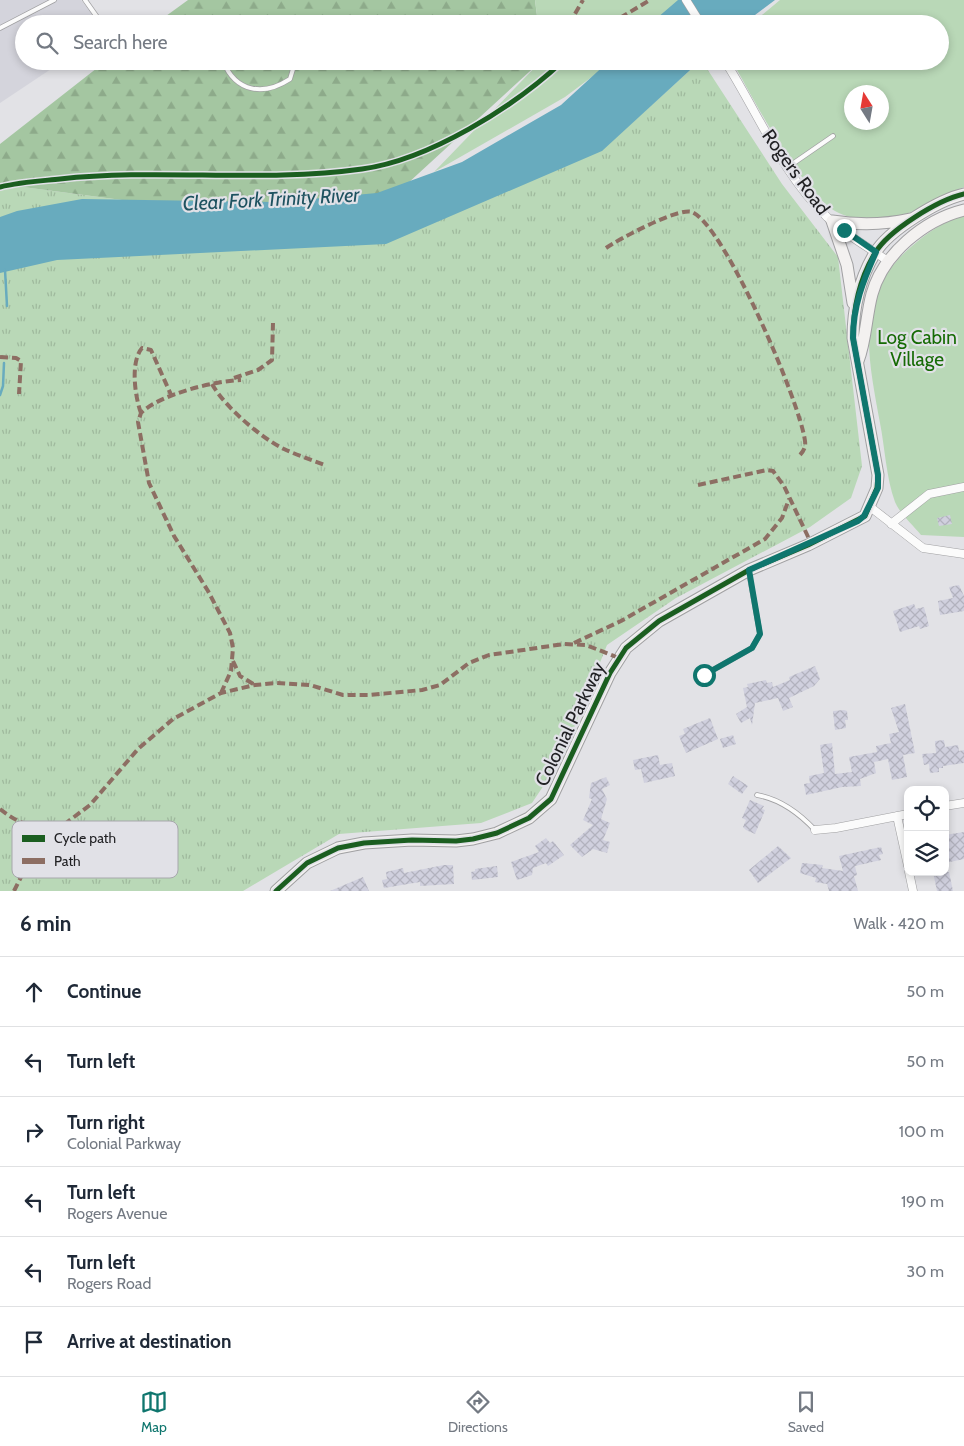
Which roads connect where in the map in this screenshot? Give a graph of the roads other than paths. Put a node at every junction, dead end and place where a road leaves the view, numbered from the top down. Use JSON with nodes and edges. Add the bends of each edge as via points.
{"nodes":[{"id":1,"x":54,"y":0,"type":"edge"},
{"id":2,"x":85,"y":0,"type":"edge"},
{"id":3,"x":686,"y":0,"type":"edge"},
{"id":4,"x":25,"y":15,"type":"edge"},
{"id":5,"x":96,"y":15,"type":"edge"},
{"id":6,"x":695,"y":15,"type":"edge"},
{"id":7,"x":15,"y":20,"type":"edge"},
{"id":8,"x":0,"y":28,"type":"edge"},
{"id":9,"x":228,"y":70,"type":"edge"},
{"id":10,"x":293,"y":70,"type":"edge"},
{"id":11,"x":730,"y":70,"type":"edge"},
{"id":12,"x":833,"y":136,"type":"dead end"},
{"id":13,"x":788,"y":167,"type":"junction"},
{"id":14,"x":964,"y":194,"type":"edge"},
{"id":15,"x":964,"y":210,"type":"edge"},
{"id":16,"x":912,"y":219,"type":"junction"},
{"id":17,"x":832,"y":221,"type":"junction"},
{"id":18,"x":876,"y":252,"type":"junction"},
{"id":19,"x":889,"y":262,"type":"junction"},
{"id":20,"x":854,"y":313,"type":"junction"},
{"id":21,"x":858,"y":361,"type":"junction"},
{"id":22,"x":964,"y":486,"type":"edge"},
{"id":23,"x":869,"y":506,"type":"junction"},
{"id":24,"x":891,"y":524,"type":"junction"},
{"id":25,"x":964,"y":554,"type":"edge"},
{"id":26,"x":749,"y":570,"type":"junction"},
{"id":27,"x":704,"y":675,"type":"dead end"},
{"id":28,"x":757,"y":795,"type":"dead end"},
{"id":29,"x":964,"y":803,"type":"edge"},
{"id":30,"x":949,"y":805,"type":"edge"},
{"id":31,"x":904,"y":815,"type":"edge"},
{"id":32,"x":897,"y":816,"type":"junction"},
{"id":33,"x":815,"y":830,"type":"joint"},
{"id":34,"x":904,"y":848,"type":"edge"},
{"id":35,"x":910,"y":876,"type":"edge"},
{"id":36,"x":276,"y":891,"type":"edge"},
{"id":37,"x":913,"y":891,"type":"edge"}],
"edges":[{"from":1,"to":4,"type":"lane"},
{"from":2,"to":5,"type":"lane"},
{"from":3,"to":6,"type":"street"},
{"from":7,"to":8,"type":"lane"},
{"from":9,"to":10,"type":"lane","via":[[237,84],[251,89],[276,89],[290,79]]},
{"from":11,"to":13,"type":"street","name":"Rogers Road"},
{"from":12,"to":13,"type":"lane"},
{"from":13,"to":17,"type":"street","name":"Rogers Road"},
{"from":14,"to":16,"type":"street","via":[[940,202]]},
{"from":15,"to":19,"type":"street","via":[[936,220],[916,234]]},
{"from":16,"to":17,"type":"street","via":[[864,225]]},
{"from":16,"to":18,"type":"street"},
{"from":17,"to":18,"type":"street","name":"Rogers Road"},
{"from":17,"to":20,"type":"street","via":[[847,265]]},
{"from":18,"to":19,"type":"street","name":"Rogers Road"},
{"from":18,"to":20,"type":"street","via":[[860,288]]},
{"from":19,"to":21,"type":"street","via":[[872,293]]},
{"from":20,"to":21,"type":"street","via":[[853,338]]},
{"from":21,"to":23,"type":"street","via":[[878,475],[878,488]]},
{"from":22,"to":24,"type":"street","via":[[929,494]]},
{"from":23,"to":24,"type":"street"},
{"from":23,"to":26,"type":"street","name":"Colonial Parkway","via":[[858,521]]},
{"from":24,"to":25,"type":"street","via":[[923,548]]},
{"from":26,"to":27,"type":"lane","via":[[760,634],[752,648]]},
{"from":26,"to":36,"type":"street","name":"Colonial Parkway","via":[[659,621],[626,648],[610,673],[551,799],[529,818],[497,833],[474,839],[364,843],[338,848],[307,863]]},
{"from":28,"to":33,"type":"lane","via":[[773,798],[804,818]]},
{"from":29,"to":30,"type":"street"},
{"from":31,"to":32,"type":"street"},
{"from":32,"to":33,"type":"street"},
{"from":32,"to":34,"type":"street"},
{"from":35,"to":37,"type":"street"}]}
